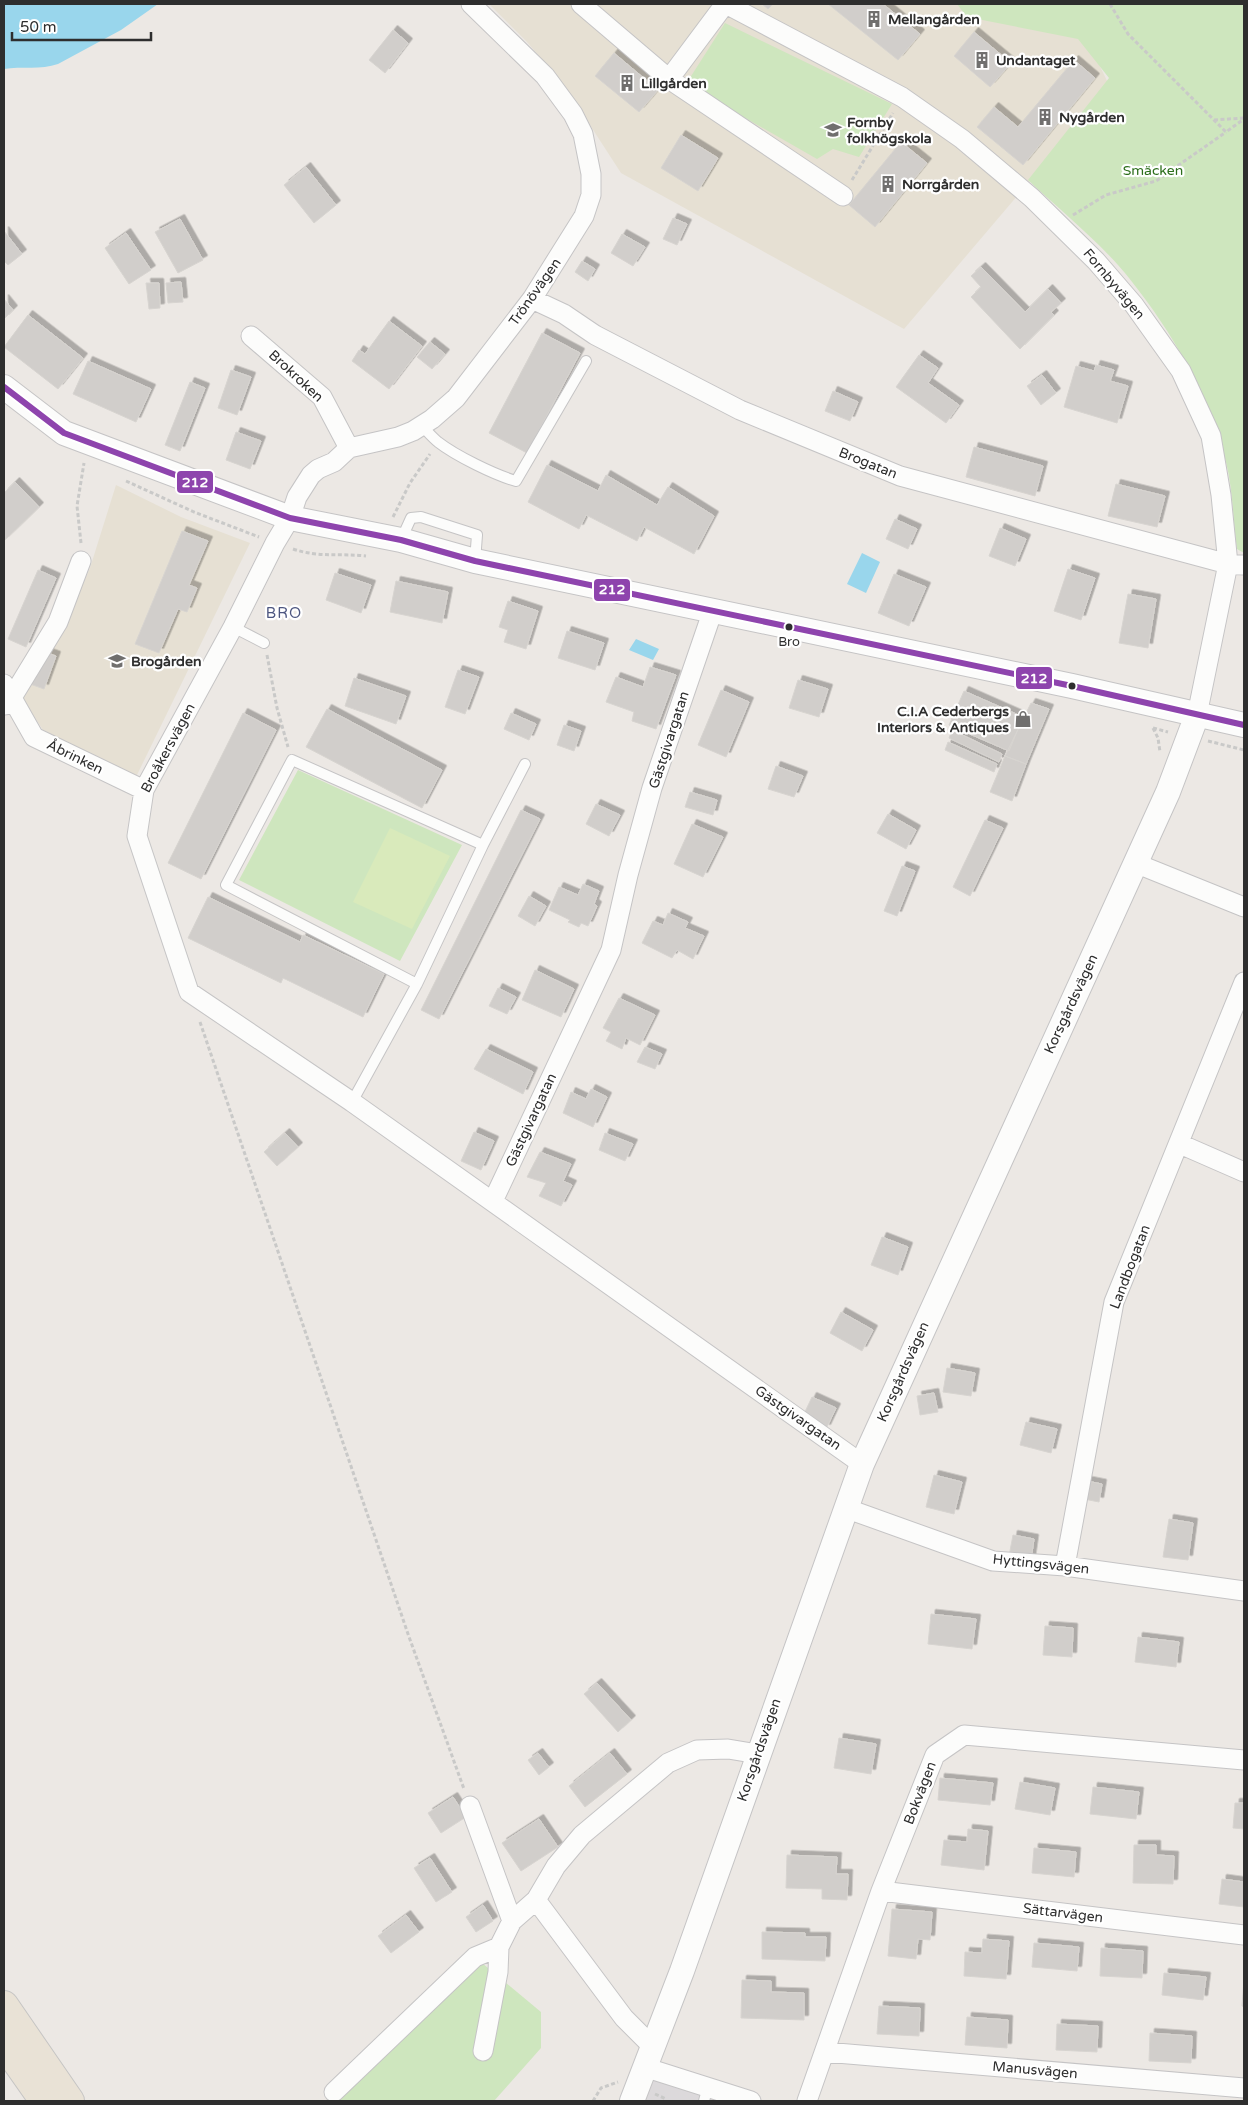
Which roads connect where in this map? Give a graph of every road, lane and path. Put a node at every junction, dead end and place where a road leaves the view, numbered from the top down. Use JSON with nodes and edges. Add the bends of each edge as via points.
{"nodes":[{"id":1,"x":471,"y":4,"type":"edge"},
{"id":2,"x":581,"y":4,"type":"edge"},
{"id":3,"x":725,"y":4,"type":"edge"},
{"id":4,"x":1110,"y":4,"type":"edge"},
{"id":5,"x":669,"y":80,"type":"junction"},
{"id":6,"x":902,"y":97,"type":"junction"},
{"id":7,"x":1244,"y":119,"type":"edge"},
{"id":8,"x":1213,"y":120,"type":"junction"},
{"id":9,"x":1226,"y":132,"type":"junction"},
{"id":10,"x":843,"y":196,"type":"joint"},
{"id":11,"x":1060,"y":223,"type":"junction"},
{"id":12,"x":532,"y":299,"type":"junction"},
{"id":13,"x":251,"y":336,"type":"dead end"},
{"id":14,"x":586,"y":361,"type":"dead end"},
{"id":15,"x":4,"y":387,"type":"edge"},
{"id":16,"x":421,"y":426,"type":"junction"},
{"id":17,"x":349,"y":448,"type":"junction"},
{"id":18,"x":84,"y":461,"type":"dead end"},
{"id":19,"x":290,"y":518,"type":"junction"},
{"id":20,"x":275,"y":543,"type":"junction"},
{"id":21,"x":373,"y":557,"type":"dead end"},
{"id":22,"x":81,"y":561,"type":"joint"},
{"id":23,"x":1236,"y":565,"type":"edge"},
{"id":24,"x":713,"y":610,"type":"junction"},
{"id":25,"x":233,"y":627,"type":"junction"},
{"id":26,"x":264,"y":642,"type":"joint"},
{"id":27,"x":6,"y":696,"type":"edge"},
{"id":28,"x":1197,"y":715,"type":"junction"},
{"id":29,"x":1244,"y":725,"type":"edge"},
{"id":30,"x":292,"y":760,"type":"junction"},
{"id":31,"x":525,"y":764,"type":"dead end"},
{"id":32,"x":144,"y":790,"type":"junction"},
{"id":33,"x":483,"y":845,"type":"junction"},
{"id":34,"x":1135,"y":863,"type":"junction"},
{"id":35,"x":1244,"y":907,"type":"edge"},
{"id":36,"x":1244,"y":982,"type":"edge"},
{"id":37,"x":417,"y":984,"type":"junction"},
{"id":38,"x":189,"y":992,"type":"junction"},
{"id":39,"x":352,"y":1102,"type":"junction"},
{"id":40,"x":1180,"y":1144,"type":"junction"},
{"id":41,"x":1244,"y":1172,"type":"edge"},
{"id":42,"x":493,"y":1201,"type":"junction"},
{"id":43,"x":862,"y":1464,"type":"junction"},
{"id":44,"x":845,"y":1508,"type":"junction"},
{"id":45,"x":1065,"y":1566,"type":"junction"},
{"id":46,"x":1244,"y":1591,"type":"edge"},
{"id":47,"x":758,"y":1754,"type":"junction"},
{"id":48,"x":1244,"y":1760,"type":"edge"},
{"id":49,"x":470,"y":1806,"type":"joint"},
{"id":50,"x":882,"y":1891,"type":"junction"},
{"id":51,"x":536,"y":1900,"type":"junction"},
{"id":52,"x":512,"y":1921,"type":"junction"},
{"id":53,"x":1244,"y":1935,"type":"edge"},
{"id":54,"x":499,"y":1947,"type":"junction"},
{"id":55,"x":4,"y":2005,"type":"edge"},
{"id":56,"x":4,"y":2044,"type":"edge"},
{"id":57,"x":483,"y":2051,"type":"dead end"},
{"id":58,"x":825,"y":2052,"type":"junction"},
{"id":59,"x":648,"y":2057,"type":"junction"},
{"id":60,"x":1244,"y":2088,"type":"edge"},
{"id":61,"x":334,"y":2092,"type":"dead end"},
{"id":62,"x":706,"y":2094,"type":"edge"},
{"id":63,"x":44,"y":2101,"type":"edge"},
{"id":64,"x":70,"y":2101,"type":"edge"},
{"id":65,"x":632,"y":2101,"type":"edge"},
{"id":66,"x":751,"y":2101,"type":"edge"},
{"id":67,"x":807,"y":2101,"type":"edge"}],
"edges":[{"from":1,"to":12,"type":"street","name":"Trönövägen","via":[[533,63],[562,97],[583,134],[588,155],[591,195],[584,216]]},
{"from":2,"to":5,"type":"street"},
{"from":3,"to":5,"type":"street"},
{"from":3,"to":6,"type":"street","name":"Fornbyvägen"},
{"from":4,"to":8,"type":"path","via":[[1128,34]]},
{"from":5,"to":10,"type":"street"},
{"from":6,"to":10,"type":"path"},
{"from":6,"to":11,"type":"street","name":"Fornbyvägen","via":[[962,139]]},
{"from":7,"to":8,"type":"path"},
{"from":7,"to":9,"type":"path"},
{"from":8,"to":9,"type":"path"},
{"from":9,"to":11,"type":"path","via":[[1156,181],[1106,195]]},
{"from":11,"to":23,"type":"street","name":"Fornbyvägen","via":[[1134,305],[1181,371],[1211,436]]},
{"from":12,"to":16,"type":"street","name":"Trönövägen","via":[[456,398]]},
{"from":12,"to":23,"type":"street","name":"Brogatan","via":[[564,314],[594,335],[740,410],[900,476]]},
{"from":13,"to":17,"type":"street","name":"Brokroken","via":[[322,397]]},
{"from":14,"to":16,"type":"lane","via":[[516,481],[438,442]]},
{"from":15,"to":19,"type":"street","via":[[64,433]]},
{"from":16,"to":17,"type":"street","name":"Trönövägen","via":[[398,437]]},
{"from":17,"to":19,"type":"street","name":"Trönövägen","via":[[311,476],[297,498]]},
{"from":18,"to":22,"type":"path","via":[[77,506]]},
{"from":19,"to":20,"type":"street","name":"Broåkersvägen"},
{"from":19,"to":24,"type":"street","via":[[401,540],[474,561]]},
{"from":20,"to":21,"type":"path","via":[[305,553]]},
{"from":20,"to":25,"type":"street","name":"Broåkersvägen"},
{"from":22,"to":27,"type":"street","via":[[58,622]]},
{"from":23,"to":28,"type":"street","name":"Fornbyvägen"},
{"from":24,"to":28,"type":"street"},
{"from":24,"to":42,"type":"street","name":"Gästgivargatan","via":[[652,788],[611,950]]},
{"from":25,"to":26,"type":"lane"},
{"from":25,"to":32,"type":"street","name":"Broåkersvägen"},
{"from":26,"to":30,"type":"path","via":[[277,708]]},
{"from":27,"to":32,"type":"street","name":"Åbrinken","via":[[34,737]]},
{"from":28,"to":29,"type":"street"},
{"from":28,"to":34,"type":"street","name":"Korsgårdsvägen","via":[[1168,792]]},
{"from":30,"to":33,"type":"lane"},
{"from":30,"to":37,"type":"lane","via":[[226,886]]},
{"from":31,"to":33,"type":"lane"},
{"from":32,"to":38,"type":"street","name":"Broåkersvägen","via":[[137,836]]},
{"from":33,"to":37,"type":"lane"},
{"from":34,"to":35,"type":"street"},
{"from":34,"to":43,"type":"street","name":"Korsgårdsvägen"},
{"from":36,"to":40,"type":"street","name":"Landbogatan"},
{"from":37,"to":39,"type":"lane"},
{"from":38,"to":39,"type":"street"},
{"from":38,"to":49,"type":"path"},
{"from":39,"to":42,"type":"street"},
{"from":40,"to":41,"type":"street"},
{"from":40,"to":45,"type":"street","name":"Landbogatan","via":[[1114,1302]]},
{"from":42,"to":43,"type":"street","name":"Gästgivargatan"},
{"from":43,"to":44,"type":"street","name":"Korsgårdsvägen"},
{"from":44,"to":45,"type":"street","name":"Hyttingsvägen","via":[[993,1561]]},
{"from":44,"to":47,"type":"street","name":"Korsgårdsvägen"},
{"from":45,"to":46,"type":"street","name":"Hyttingsvägen"},
{"from":47,"to":51,"type":"street","via":[[728,1749],[697,1750],[668,1763],[582,1835],[556,1866]]},
{"from":47,"to":59,"type":"street","name":"Korsgårdsvägen","via":[[682,1972]]},
{"from":48,"to":50,"type":"street","name":"Bokvägen","via":[[964,1735],[934,1756]]},
{"from":49,"to":52,"type":"street"},
{"from":50,"to":53,"type":"street","name":"Sättarvägen"},
{"from":50,"to":58,"type":"street","name":"Bokvägen"},
{"from":51,"to":52,"type":"street"},
{"from":51,"to":59,"type":"street","via":[[624,2018]]},
{"from":52,"to":54,"type":"street"},
{"from":54,"to":57,"type":"street","via":[[498,1972]]},
{"from":54,"to":61,"type":"street","via":[[475,1957]]},
{"from":55,"to":64,"type":"highway"},
{"from":56,"to":63,"type":"highway"},
{"from":58,"to":60,"type":"street","name":"Manusvägen"},
{"from":58,"to":67,"type":"street","name":"Bokvägen"},
{"from":59,"to":62,"type":"street"},
{"from":59,"to":65,"type":"street","name":"Korsgårdsvägen"},
{"from":62,"to":66,"type":"street"}]}
